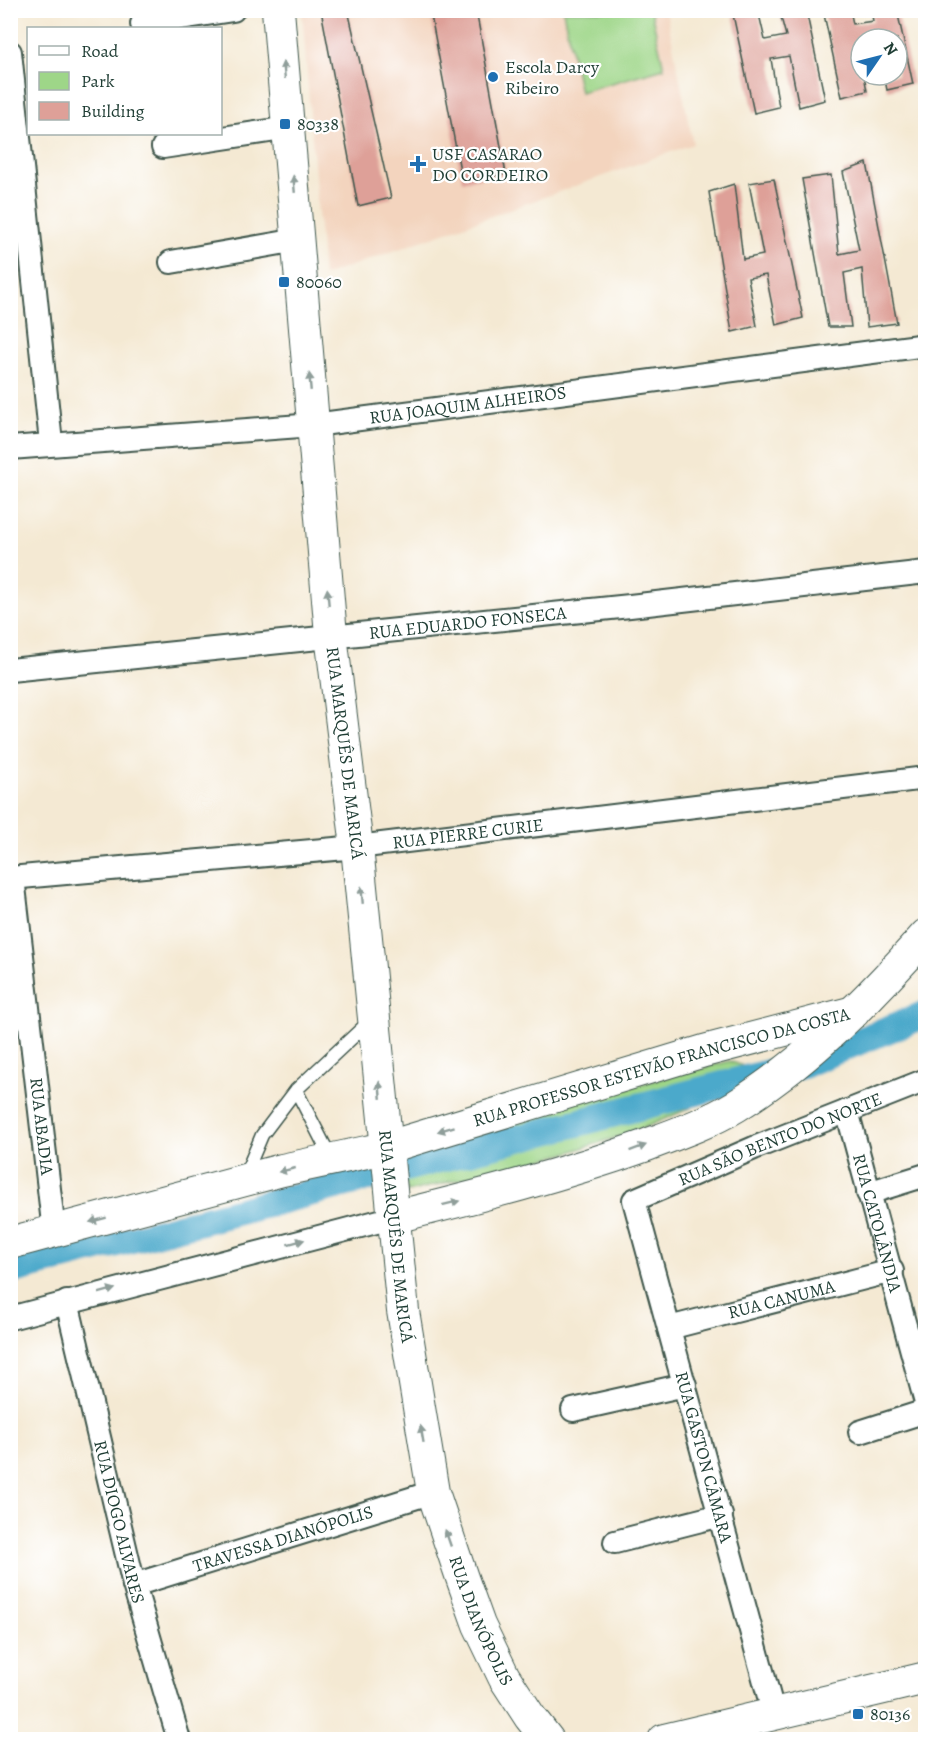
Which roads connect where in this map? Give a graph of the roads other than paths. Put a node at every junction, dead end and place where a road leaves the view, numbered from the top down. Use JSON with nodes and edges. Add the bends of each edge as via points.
{"nodes":[{"id":1,"x":233,"y":10,"type":"edge"},
{"id":2,"x":278,"y":10,"type":"edge"},
{"id":3,"x":142,"y":24,"type":"dead end"},
{"id":4,"x":10,"y":52,"type":"edge"},
{"id":5,"x":289,"y":128,"type":"junction"},
{"id":6,"x":163,"y":147,"type":"dead end"},
{"id":7,"x":17,"y":174,"type":"edge"},
{"id":8,"x":298,"y":240,"type":"junction"},
{"id":9,"x":171,"y":262,"type":"dead end"},
{"id":10,"x":925,"y":348,"type":"edge"},
{"id":11,"x":314,"y":425,"type":"junction"},
{"id":12,"x":51,"y":443,"type":"junction"},
{"id":13,"x":10,"y":448,"type":"edge"},
{"id":14,"x":926,"y":572,"type":"edge"},
{"id":15,"x":332,"y":635,"type":"junction"},
{"id":16,"x":10,"y":670,"type":"edge"},
{"id":17,"x":926,"y":778,"type":"edge"},
{"id":18,"x":357,"y":847,"type":"junction"},
{"id":19,"x":12,"y":878,"type":"edge"},
{"id":20,"x":926,"y":935,"type":"edge"},
{"id":21,"x":373,"y":1018,"type":"junction"},
{"id":22,"x":810,"y":1039,"type":"junction"},
{"id":23,"x":926,"y":1080,"type":"edge"},
{"id":24,"x":296,"y":1090,"type":"junction"},
{"id":25,"x":847,"y":1111,"type":"junction"},
{"id":26,"x":385,"y":1150,"type":"junction"},
{"id":27,"x":331,"y":1160,"type":"junction"},
{"id":28,"x":926,"y":1175,"type":"edge"},
{"id":29,"x":242,"y":1182,"type":"junction"},
{"id":30,"x":868,"y":1193,"type":"junction"},
{"id":31,"x":634,"y":1200,"type":"joint"},
{"id":32,"x":394,"y":1214,"type":"junction"},
{"id":33,"x":54,"y":1232,"type":"junction"},
{"id":34,"x":10,"y":1243,"type":"edge"},
{"id":35,"x":892,"y":1271,"type":"junction"},
{"id":36,"x":67,"y":1302,"type":"junction"},
{"id":37,"x":10,"y":1318,"type":"edge"},
{"id":38,"x":669,"y":1328,"type":"junction"},
{"id":39,"x":917,"y":1335,"type":"edge"},
{"id":40,"x":685,"y":1385,"type":"junction"},
{"id":41,"x":926,"y":1402,"type":"edge"},
{"id":42,"x":573,"y":1410,"type":"dead end"},
{"id":43,"x":926,"y":1411,"type":"edge"},
{"id":44,"x":860,"y":1432,"type":"dead end"},
{"id":45,"x":433,"y":1492,"type":"junction"},
{"id":46,"x":721,"y":1515,"type":"junction"},
{"id":47,"x":615,"y":1542,"type":"dead end"},
{"id":48,"x":134,"y":1585,"type":"junction"},
{"id":49,"x":926,"y":1678,"type":"edge"},
{"id":50,"x":774,"y":1715,"type":"junction"},
{"id":51,"x":179,"y":1740,"type":"edge"},
{"id":52,"x":548,"y":1740,"type":"edge"},
{"id":53,"x":664,"y":1740,"type":"edge"}],
"edges":[{"from":1,"to":3,"type":"street"},
{"from":5,"to":2,"type":"main road","name":"RUA MARQUÊS DE MARICÁ","one_way":true},
{"from":4,"to":7,"type":"street"},
{"from":5,"to":6,"type":"street"},
{"from":8,"to":5,"type":"main road","name":"RUA MARQUÊS DE MARICÁ","one_way":true},
{"from":7,"to":12,"type":"street"},
{"from":8,"to":9,"type":"street"},
{"from":11,"to":8,"type":"main road","name":"RUA MARQUÊS DE MARICÁ","one_way":true},
{"from":10,"to":11,"type":"street","name":"RUA JOAQUIM ALHEIROS"},
{"from":11,"to":12,"type":"street","name":"RUA JOAQUIM ALHEIROS"},
{"from":15,"to":11,"type":"main road","name":"RUA MARQUÊS DE MARICÁ","one_way":true},
{"from":12,"to":13,"type":"street","name":"RUA JOAQUIM ALHEIROS"},
{"from":14,"to":15,"type":"street","name":"RUA EDUARDO FONSECA"},
{"from":15,"to":16,"type":"street","name":"RUA EDUARDO FONSECA"},
{"from":15,"to":18,"type":"main road","name":"RUA MARQUÊS DE MARICÁ"},
{"from":17,"to":18,"type":"street","name":"RUA PIERRE CURIE"},
{"from":18,"to":19,"type":"street","name":"RUA PIERRE CURIE"},
{"from":21,"to":18,"type":"main road","name":"RUA MARQUÊS DE MARICÁ","one_way":true},
{"from":19,"to":33,"type":"street","name":"RUA ABADIA"},
{"from":20,"to":22,"type":"main road","name":"RUA PROFESSOR ESTEVÃO FRANCISCO DA COSTA","via":[[859,1007]]},
{"from":21,"to":24,"type":"lane"},
{"from":26,"to":21,"type":"main road","name":"RUA MARQUÊS DE MARICÁ","one_way":true},
{"from":22,"to":26,"type":"main road","name":"RUA PROFESSOR ESTEVÃO FRANCISCO DA COSTA","one_way":true,"via":[[704,1051]]},
{"from":32,"to":22,"type":"main road","name":"RUA PROFESSOR ESTEVÃO FRANCISCO DA COSTA","one_way":true,"via":[[524,1185],[696,1126],[736,1106],[780,1074]]},
{"from":23,"to":25,"type":"street","name":"RUA SÃO BENTO DO NORTE"},
{"from":24,"to":27,"type":"lane"},
{"from":24,"to":29,"type":"lane","via":[[262,1135]]},
{"from":25,"to":30,"type":"street","name":"RUA CATOLÂNDIA"},
{"from":25,"to":31,"type":"street","name":"RUA SÃO BENTO DO NORTE"},
{"from":26,"to":27,"type":"main road","name":"RUA PROFESSOR ESTEVÃO FRANCISCO DA COSTA"},
{"from":26,"to":32,"type":"main road","name":"RUA MARQUÊS DE MARICÁ"},
{"from":27,"to":29,"type":"main road","name":"RUA PROFESSOR ESTEVÃO FRANCISCO DA COSTA","one_way":true},
{"from":28,"to":30,"type":"street"},
{"from":29,"to":33,"type":"main road","name":"RUA PROFESSOR ESTEVÃO FRANCISCO DA COSTA","one_way":true},
{"from":30,"to":35,"type":"street","name":"RUA CATOLÂNDIA"},
{"from":31,"to":38,"type":"street","name":"RUA GASTON CÂMARA"},
{"from":36,"to":32,"type":"street","one_way":true},
{"from":45,"to":32,"type":"main road","name":"RUA MARQUÊS DE MARICÁ","one_way":true,"via":[[403,1311]]},
{"from":33,"to":34,"type":"main road","name":"RUA PROFESSOR ESTEVÃO FRANCISCO DA COSTA"},
{"from":35,"to":38,"type":"street","name":"RUA CANUMA"},
{"from":35,"to":39,"type":"street","name":"RUA CATOLÂNDIA"},
{"from":36,"to":37,"type":"street"},
{"from":36,"to":48,"type":"street","name":"RUA DIOGO ALVARES"},
{"from":38,"to":40,"type":"street","name":"RUA GASTON CÂMARA"},
{"from":39,"to":41,"type":"street","name":"RUA CATOLÂNDIA"},
{"from":40,"to":42,"type":"street"},
{"from":40,"to":46,"type":"street","name":"RUA GASTON CÂMARA"},
{"from":43,"to":44,"type":"street"},
{"from":45,"to":48,"type":"street","name":"TRAVESSA DIANÓPOLIS"},
{"from":52,"to":45,"type":"main road","name":"RUA DIANÓPOLIS","one_way":true,"via":[[504,1677],[479,1625]]},
{"from":46,"to":47,"type":"street"},
{"from":46,"to":50,"type":"street","name":"RUA GASTON CÂMARA"},
{"from":48,"to":51,"type":"street","name":"RUA DIOGO ALVARES"},
{"from":49,"to":50,"type":"main road"},
{"from":50,"to":53,"type":"main road"}]}
